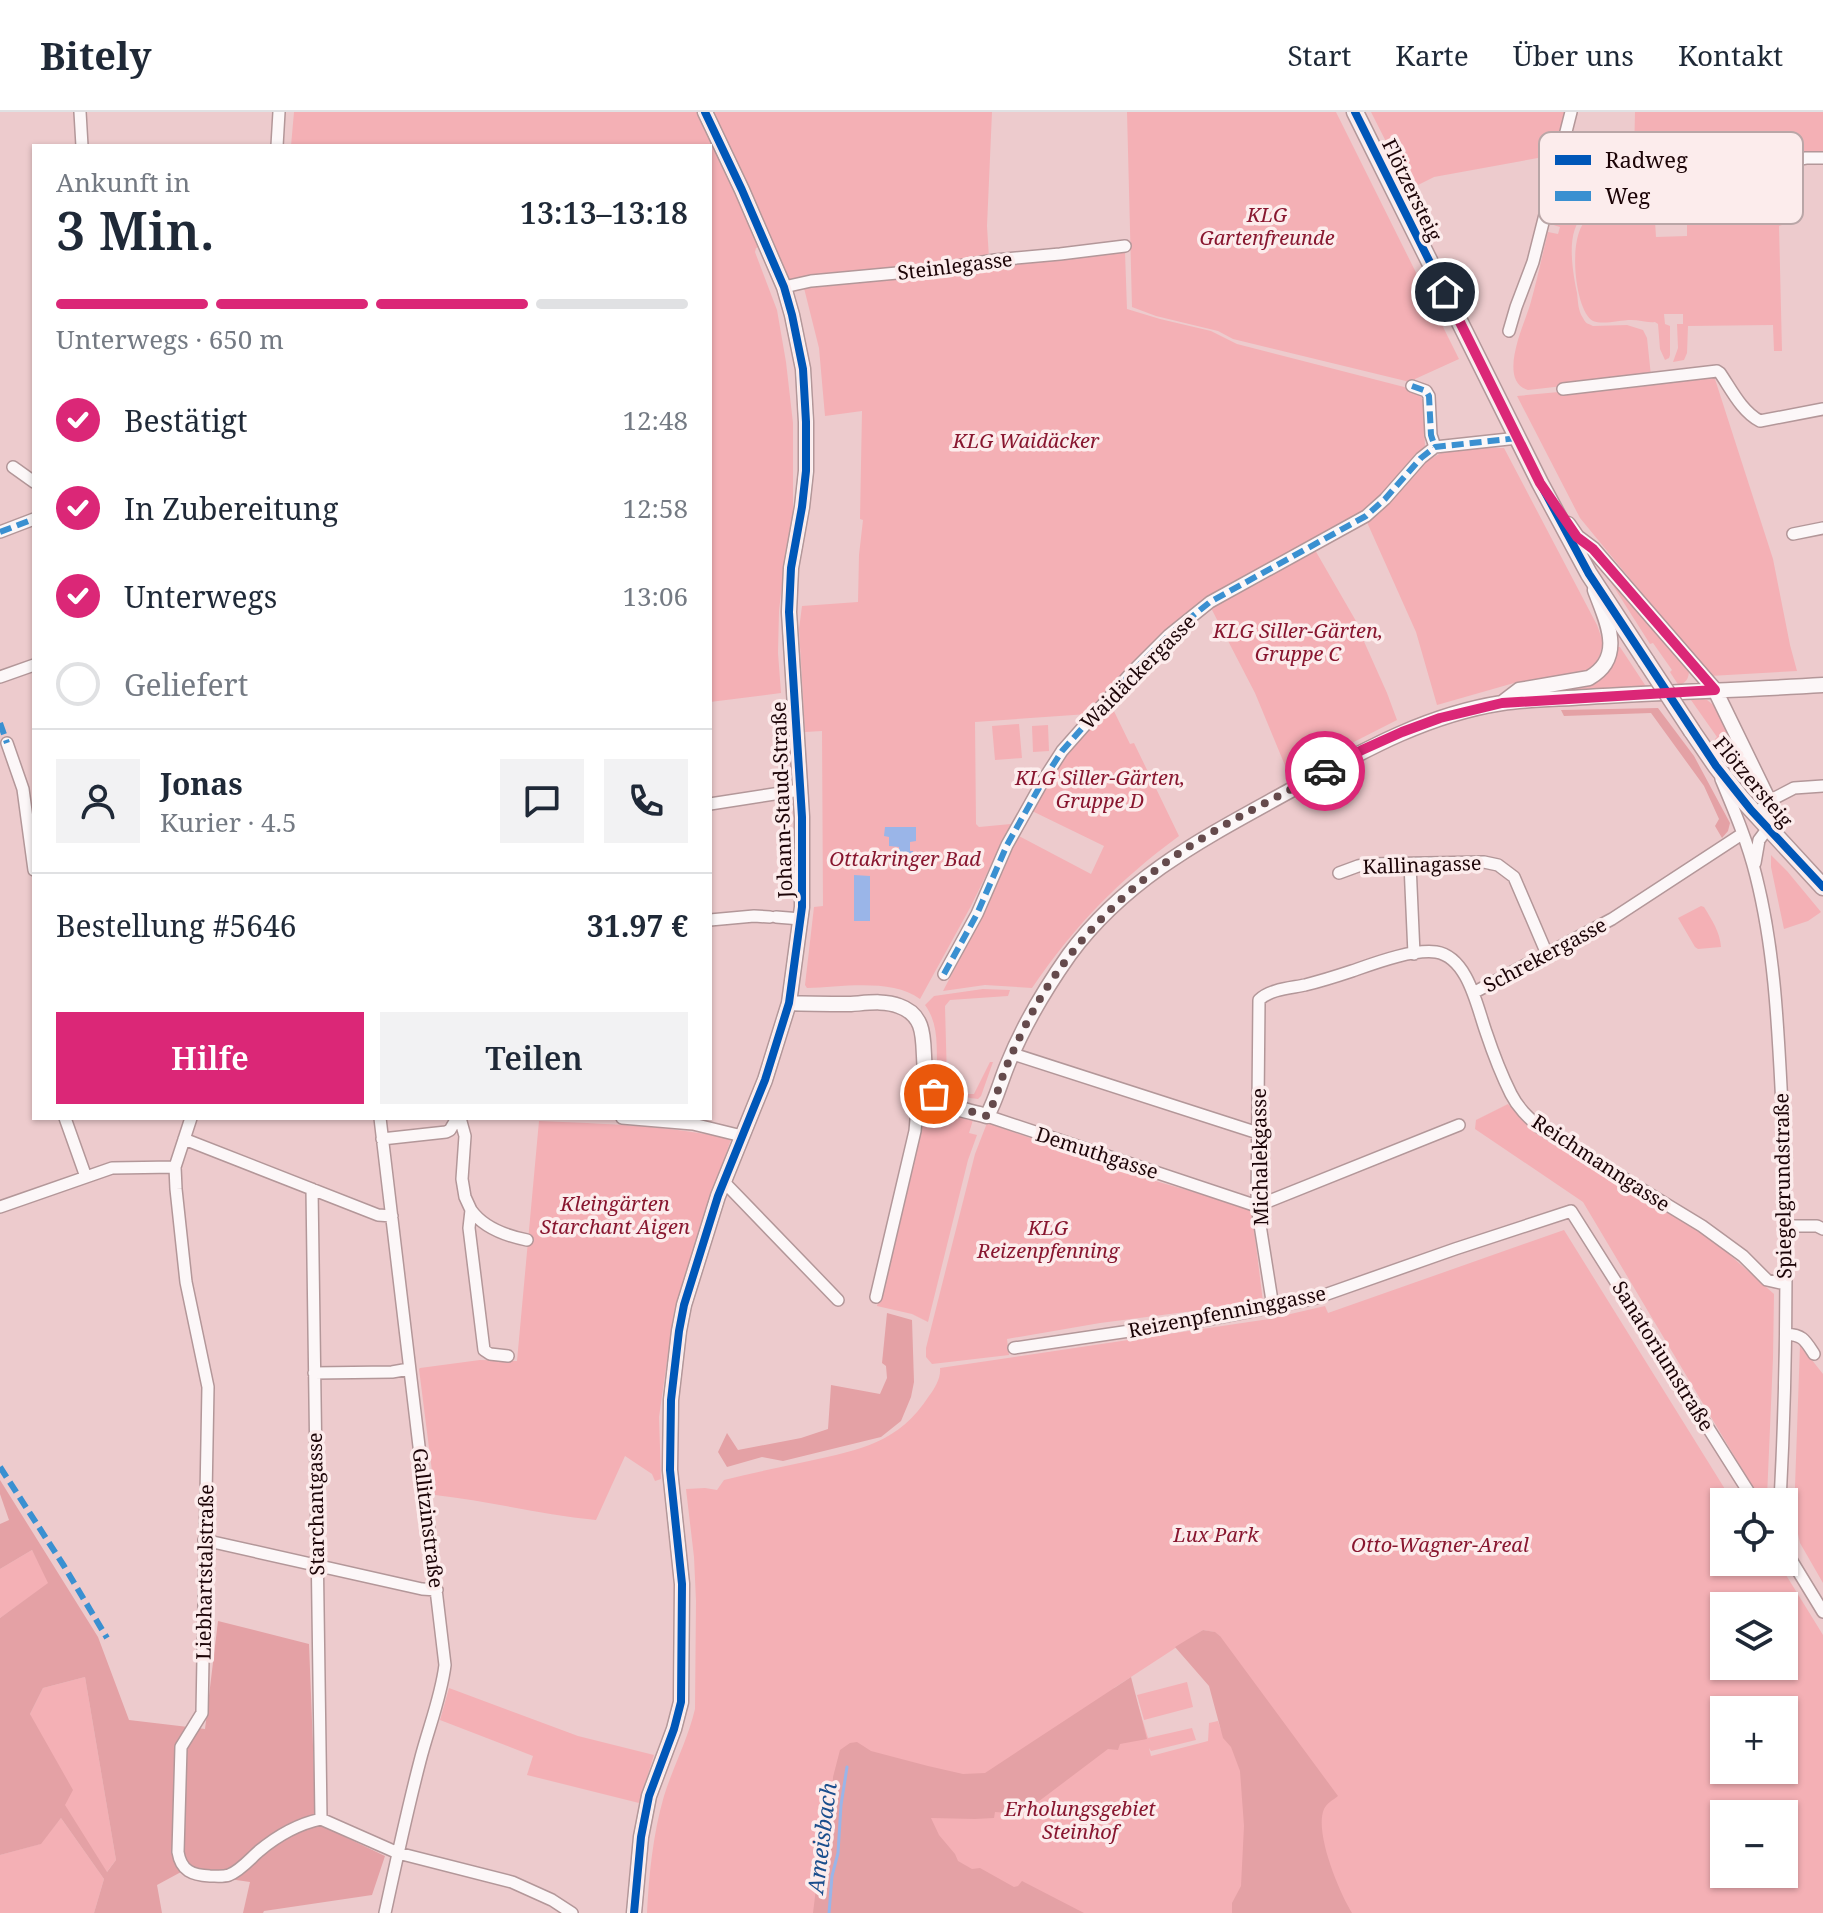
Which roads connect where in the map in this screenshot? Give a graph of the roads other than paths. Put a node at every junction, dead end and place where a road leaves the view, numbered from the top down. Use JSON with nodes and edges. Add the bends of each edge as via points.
{"nodes":[{"id":1,"x":80,"y":112,"type":"edge"},
{"id":2,"x":279,"y":112,"type":"edge"},
{"id":3,"x":705,"y":112,"type":"edge"},
{"id":4,"x":1355,"y":112,"type":"edge"},
{"id":5,"x":1571,"y":112,"type":"edge"},
{"id":6,"x":1566,"y":132,"type":"edge"},
{"id":7,"x":82,"y":144,"type":"edge"},
{"id":8,"x":277,"y":144,"type":"edge"},
{"id":9,"x":1823,"y":158,"type":"edge"},
{"id":10,"x":1803,"y":159,"type":"edge"},
{"id":11,"x":1542,"y":224,"type":"edge"},
{"id":12,"x":1125,"y":246,"type":"dead end"},
{"id":13,"x":784,"y":287,"type":"junction"},
{"id":14,"x":1509,"y":331,"type":"dead end"},
{"id":15,"x":1412,"y":386,"type":"dead end"},
{"id":16,"x":1563,"y":389,"type":"dead end"},
{"id":17,"x":1823,"y":409,"type":"edge"},
{"id":18,"x":1518,"y":438,"type":"junction"},
{"id":19,"x":1435,"y":447,"type":"junction"},
{"id":20,"x":13,"y":467,"type":"dead end"},
{"id":21,"x":32,"y":481,"type":"edge"},
{"id":22,"x":1540,"y":483,"type":"junction"},
{"id":23,"x":32,"y":520,"type":"edge"},
{"id":24,"x":1823,"y":528,"type":"edge"},
{"id":25,"x":0,"y":532,"type":"edge"},
{"id":26,"x":1793,"y":534,"type":"dead end"},
{"id":27,"x":1589,"y":574,"type":"junction"},
{"id":28,"x":32,"y":666,"type":"edge"},
{"id":29,"x":0,"y":677,"type":"edge"},
{"id":30,"x":1823,"y":685,"type":"edge"},
{"id":31,"x":1715,"y":690,"type":"junction"},
{"id":32,"x":1502,"y":703,"type":"junction"},
{"id":33,"x":7,"y":743,"type":"dead end"},
{"id":34,"x":1716,"y":766,"type":"junction"},
{"id":35,"x":1823,"y":786,"type":"edge"},
{"id":36,"x":29,"y":787,"type":"edge"},
{"id":37,"x":800,"y":790,"type":"junction"},
{"id":38,"x":1769,"y":801,"type":"junction"},
{"id":39,"x":712,"y":804,"type":"edge"},
{"id":40,"x":1765,"y":824,"type":"junction"},
{"id":41,"x":1742,"y":834,"type":"junction"},
{"id":42,"x":32,"y":837,"type":"edge"},
{"id":43,"x":1410,"y":864,"type":"junction"},
{"id":44,"x":1755,"y":872,"type":"junction"},
{"id":45,"x":1339,"y":873,"type":"dead end"},
{"id":46,"x":1823,"y":887,"type":"edge"},
{"id":47,"x":801,"y":919,"type":"junction"},
{"id":48,"x":712,"y":920,"type":"edge"},
{"id":49,"x":1414,"y":954,"type":"junction"},
{"id":50,"x":1547,"y":954,"type":"junction"},
{"id":51,"x":944,"y":974,"type":"dead end"},
{"id":52,"x":1473,"y":993,"type":"junction"},
{"id":53,"x":789,"y":1003,"type":"junction"},
{"id":54,"x":1258,"y":1005,"type":"joint"},
{"id":55,"x":1013,"y":1054,"type":"junction"},
{"id":56,"x":926,"y":1079,"type":"junction"},
{"id":57,"x":987,"y":1116,"type":"junction"},
{"id":58,"x":66,"y":1120,"type":"edge"},
{"id":59,"x":190,"y":1120,"type":"edge"},
{"id":60,"x":380,"y":1120,"type":"edge"},
{"id":61,"x":458,"y":1120,"type":"edge"},
{"id":62,"x":460,"y":1120,"type":"edge"},
{"id":63,"x":693,"y":1121,"type":"edge"},
{"id":64,"x":1459,"y":1125,"type":"dead end"},
{"id":65,"x":1258,"y":1133,"type":"junction"},
{"id":66,"x":742,"y":1136,"type":"junction"},
{"id":67,"x":184,"y":1139,"type":"junction"},
{"id":68,"x":382,"y":1139,"type":"junction"},
{"id":69,"x":175,"y":1167,"type":"junction"},
{"id":70,"x":86,"y":1177,"type":"junction"},
{"id":71,"x":724,"y":1182,"type":"junction"},
{"id":72,"x":312,"y":1189,"type":"junction"},
{"id":73,"x":1257,"y":1206,"type":"junction"},
{"id":74,"x":0,"y":1207,"type":"edge"},
{"id":75,"x":471,"y":1210,"type":"junction"},
{"id":76,"x":1571,"y":1211,"type":"joint"},
{"id":77,"x":392,"y":1216,"type":"junction"},
{"id":78,"x":1786,"y":1226,"type":"junction"},
{"id":79,"x":1823,"y":1229,"type":"edge"},
{"id":80,"x":527,"y":1240,"type":"dead end"},
{"id":81,"x":1785,"y":1284,"type":"junction"},
{"id":82,"x":876,"y":1297,"type":"dead end"},
{"id":83,"x":838,"y":1300,"type":"dead end"},
{"id":84,"x":1273,"y":1307,"type":"junction"},
{"id":85,"x":1786,"y":1334,"type":"junction"},
{"id":86,"x":1014,"y":1348,"type":"dead end"},
{"id":87,"x":1814,"y":1354,"type":"dead end"},
{"id":88,"x":508,"y":1356,"type":"dead end"},
{"id":89,"x":409,"y":1369,"type":"junction"},
{"id":90,"x":314,"y":1373,"type":"junction"},
{"id":91,"x":1746,"y":1488,"type":"edge"},
{"id":92,"x":1780,"y":1488,"type":"edge"},
{"id":93,"x":204,"y":1540,"type":"junction"},
{"id":94,"x":317,"y":1567,"type":"junction"},
{"id":95,"x":1798,"y":1571,"type":"edge"},
{"id":96,"x":437,"y":1590,"type":"junction"},
{"id":97,"x":1823,"y":1612,"type":"edge"},
{"id":98,"x":321,"y":1819,"type":"junction"},
{"id":99,"x":398,"y":1853,"type":"junction"},
{"id":100,"x":385,"y":1913,"type":"edge"},
{"id":101,"x":572,"y":1913,"type":"edge"},
{"id":102,"x":634,"y":1913,"type":"edge"}],
"edges":[{"from":1,"to":7,"type":"street"},
{"from":2,"to":8,"type":"street"},
{"from":3,"to":13,"type":"street","name":"Johann-Staud-Straße"},
{"from":4,"to":18,"type":"main road","name":"Flötzersteig"},
{"from":5,"to":6,"type":"street"},
{"from":9,"to":10,"type":"street"},
{"from":11,"to":14,"type":"street"},
{"from":12,"to":13,"type":"street","name":"Steinlegasse"},
{"from":13,"to":37,"type":"street","name":"Johann-Staud-Straße","via":[[803,369],[806,422],[806,471],[789,602]]},
{"from":15,"to":19,"type":"street","via":[[1429,396]]},
{"from":16,"to":17,"type":"street","via":[[1717,371],[1756,420]]},
{"from":18,"to":19,"type":"street"},
{"from":18,"to":22,"type":"main road","name":"Flötzersteig"},
{"from":19,"to":51,"type":"street","name":"Waidäckergasse","via":[[1366,516],[1210,602],[1132,672],[1044,779]]},
{"from":20,"to":21,"type":"street"},
{"from":22,"to":27,"type":"main road","name":"Flötzersteig"},
{"from":22,"to":31,"type":"street","name":"Flötzersteig","via":[[1577,537]]},
{"from":23,"to":25,"type":"street"},
{"from":24,"to":26,"type":"street"},
{"from":27,"to":32,"type":"street","via":[[1611,635],[1604,665],[1589,678],[1519,690]]},
{"from":27,"to":34,"type":"main road","name":"Flötzersteig","bridge":true},
{"from":28,"to":29,"type":"street"},
{"from":30,"to":31,"type":"street"},
{"from":31,"to":32,"type":"street"},
{"from":31,"to":38,"type":"street","name":"Flötzersteig"},
{"from":32,"to":55,"type":"street","via":[[1440,718],[1384,740],[1152,872],[1072,952],[1044,991]]},
{"from":33,"to":36,"type":"street"},
{"from":34,"to":40,"type":"main road","name":"Flötzersteig"},
{"from":34,"to":41,"type":"street","name":"Spiegelgrundstraße"},
{"from":35,"to":38,"type":"street","via":[[1794,788]]},
{"from":36,"to":42,"type":"street"},
{"from":37,"to":39,"type":"street"},
{"from":37,"to":47,"type":"street","name":"Johann-Staud-Straße"},
{"from":38,"to":40,"type":"street"},
{"from":40,"to":44,"type":"street","name":"Spiegelgrundstraße"},
{"from":40,"to":46,"type":"main road","name":"Flötzersteig"},
{"from":41,"to":44,"type":"street","name":"Spiegelgrundstraße"},
{"from":41,"to":50,"type":"street","name":"Schrekergasse","via":[[1612,919]]},
{"from":43,"to":45,"type":"street","name":"Kallinagasse","via":[[1369,864]]},
{"from":43,"to":49,"type":"street"},
{"from":43,"to":50,"type":"street","name":"Kallinagasse","via":[[1484,862],[1505,868],[1514,877]]},
{"from":44,"to":78,"type":"street","name":"Spiegelgrundstraße","via":[[1775,992]]},
{"from":47,"to":48,"type":"street"},
{"from":47,"to":53,"type":"street","name":"Johann-Staud-Straße"},
{"from":49,"to":52,"type":"street","name":"Schrekergasse","via":[[1437,952],[1449,958]]},
{"from":49,"to":54,"type":"street","name":"Schrekergasse","via":[[1266,994]]},
{"from":50,"to":52,"type":"street","name":"Schrekergasse"},
{"from":52,"to":81,"type":"street","name":"Reichmanngasse","via":[[1501,1072],[1528,1118],[1702,1226],[1767,1280]]},
{"from":53,"to":56,"type":"street","via":[[885,1003],[905,1008],[922,1029]]},
{"from":53,"to":66,"type":"street","name":"Johann-Staud-Straße"},
{"from":54,"to":65,"type":"street","name":"Michalekgasse"},
{"from":55,"to":57,"type":"street"},
{"from":55,"to":65,"type":"street"},
{"from":56,"to":57,"type":"street","name":"Demuthgasse","via":[[943,1103]]},
{"from":56,"to":82,"type":"street"},
{"from":57,"to":73,"type":"street","name":"Demuthgasse"},
{"from":58,"to":70,"type":"street"},
{"from":59,"to":67,"type":"street","name":"Liebhartstalstraße"},
{"from":60,"to":68,"type":"street","name":"Gallitzinstraße"},
{"from":61,"to":68,"type":"street","via":[[446,1132]]},
{"from":62,"to":75,"type":"street","via":[[465,1136],[463,1187]]},
{"from":63,"to":66,"type":"street"},
{"from":64,"to":73,"type":"street"},
{"from":65,"to":73,"type":"street","name":"Michalekgasse"},
{"from":66,"to":71,"type":"street","name":"Johann-Staud-Straße"},
{"from":67,"to":69,"type":"street","name":"Liebhartstalstraße"},
{"from":67,"to":72,"type":"street"},
{"from":68,"to":77,"type":"street","name":"Gallitzinstraße"},
{"from":69,"to":70,"type":"street","via":[[112,1168]]},
{"from":69,"to":93,"type":"street","name":"Liebhartstalstraße","via":[[186,1282],[208,1387]]},
{"from":70,"to":74,"type":"street"},
{"from":71,"to":83,"type":"street"},
{"from":71,"to":102,"type":"street","name":"Johann-Staud-Straße","via":[[684,1305],[674,1363],[670,1470],[682,1584],[682,1688],[674,1729],[649,1796]]},
{"from":72,"to":77,"type":"street"},
{"from":72,"to":90,"type":"street","name":"Starchantgasse"},
{"from":73,"to":84,"type":"street","name":"Michalekgasse"},
{"from":75,"to":80,"type":"street","via":[[493,1228]]},
{"from":75,"to":88,"type":"street","via":[[484,1350]]},
{"from":76,"to":84,"type":"street","name":"Reizenpfenninggasse","via":[[1313,1299]]},
{"from":76,"to":91,"type":"street","name":"Sanatoriumstraße"},
{"from":77,"to":89,"type":"street","name":"Gallitzinstraße"},
{"from":78,"to":79,"type":"street"},
{"from":78,"to":81,"type":"street","name":"Spiegelgrundstraße"},
{"from":81,"to":85,"type":"street","name":"Spiegelgrundstraße"},
{"from":84,"to":86,"type":"street","name":"Reizenpfenninggasse"},
{"from":85,"to":87,"type":"street","via":[[1798,1335]]},
{"from":85,"to":92,"type":"street","name":"Spiegelgrundstraße"},
{"from":89,"to":90,"type":"street"},
{"from":89,"to":96,"type":"street","name":"Gallitzinstraße"},
{"from":90,"to":94,"type":"street","name":"Starchantgasse"},
{"from":93,"to":94,"type":"street"},
{"from":93,"to":98,"type":"street","name":"Liebhartstalstraße","via":[[202,1713],[181,1747],[180,1861],[194,1874],[230,1875],[278,1837]]},
{"from":94,"to":96,"type":"street"},
{"from":94,"to":98,"type":"street","name":"Starchantgasse"},
{"from":95,"to":97,"type":"street"},
{"from":96,"to":99,"type":"street","name":"Gallitzinstraße","via":[[443,1681]]},
{"from":98,"to":99,"type":"street"},
{"from":99,"to":100,"type":"street","name":"Gallitzinstraße"},
{"from":99,"to":101,"type":"street","via":[[512,1882]]}]}
